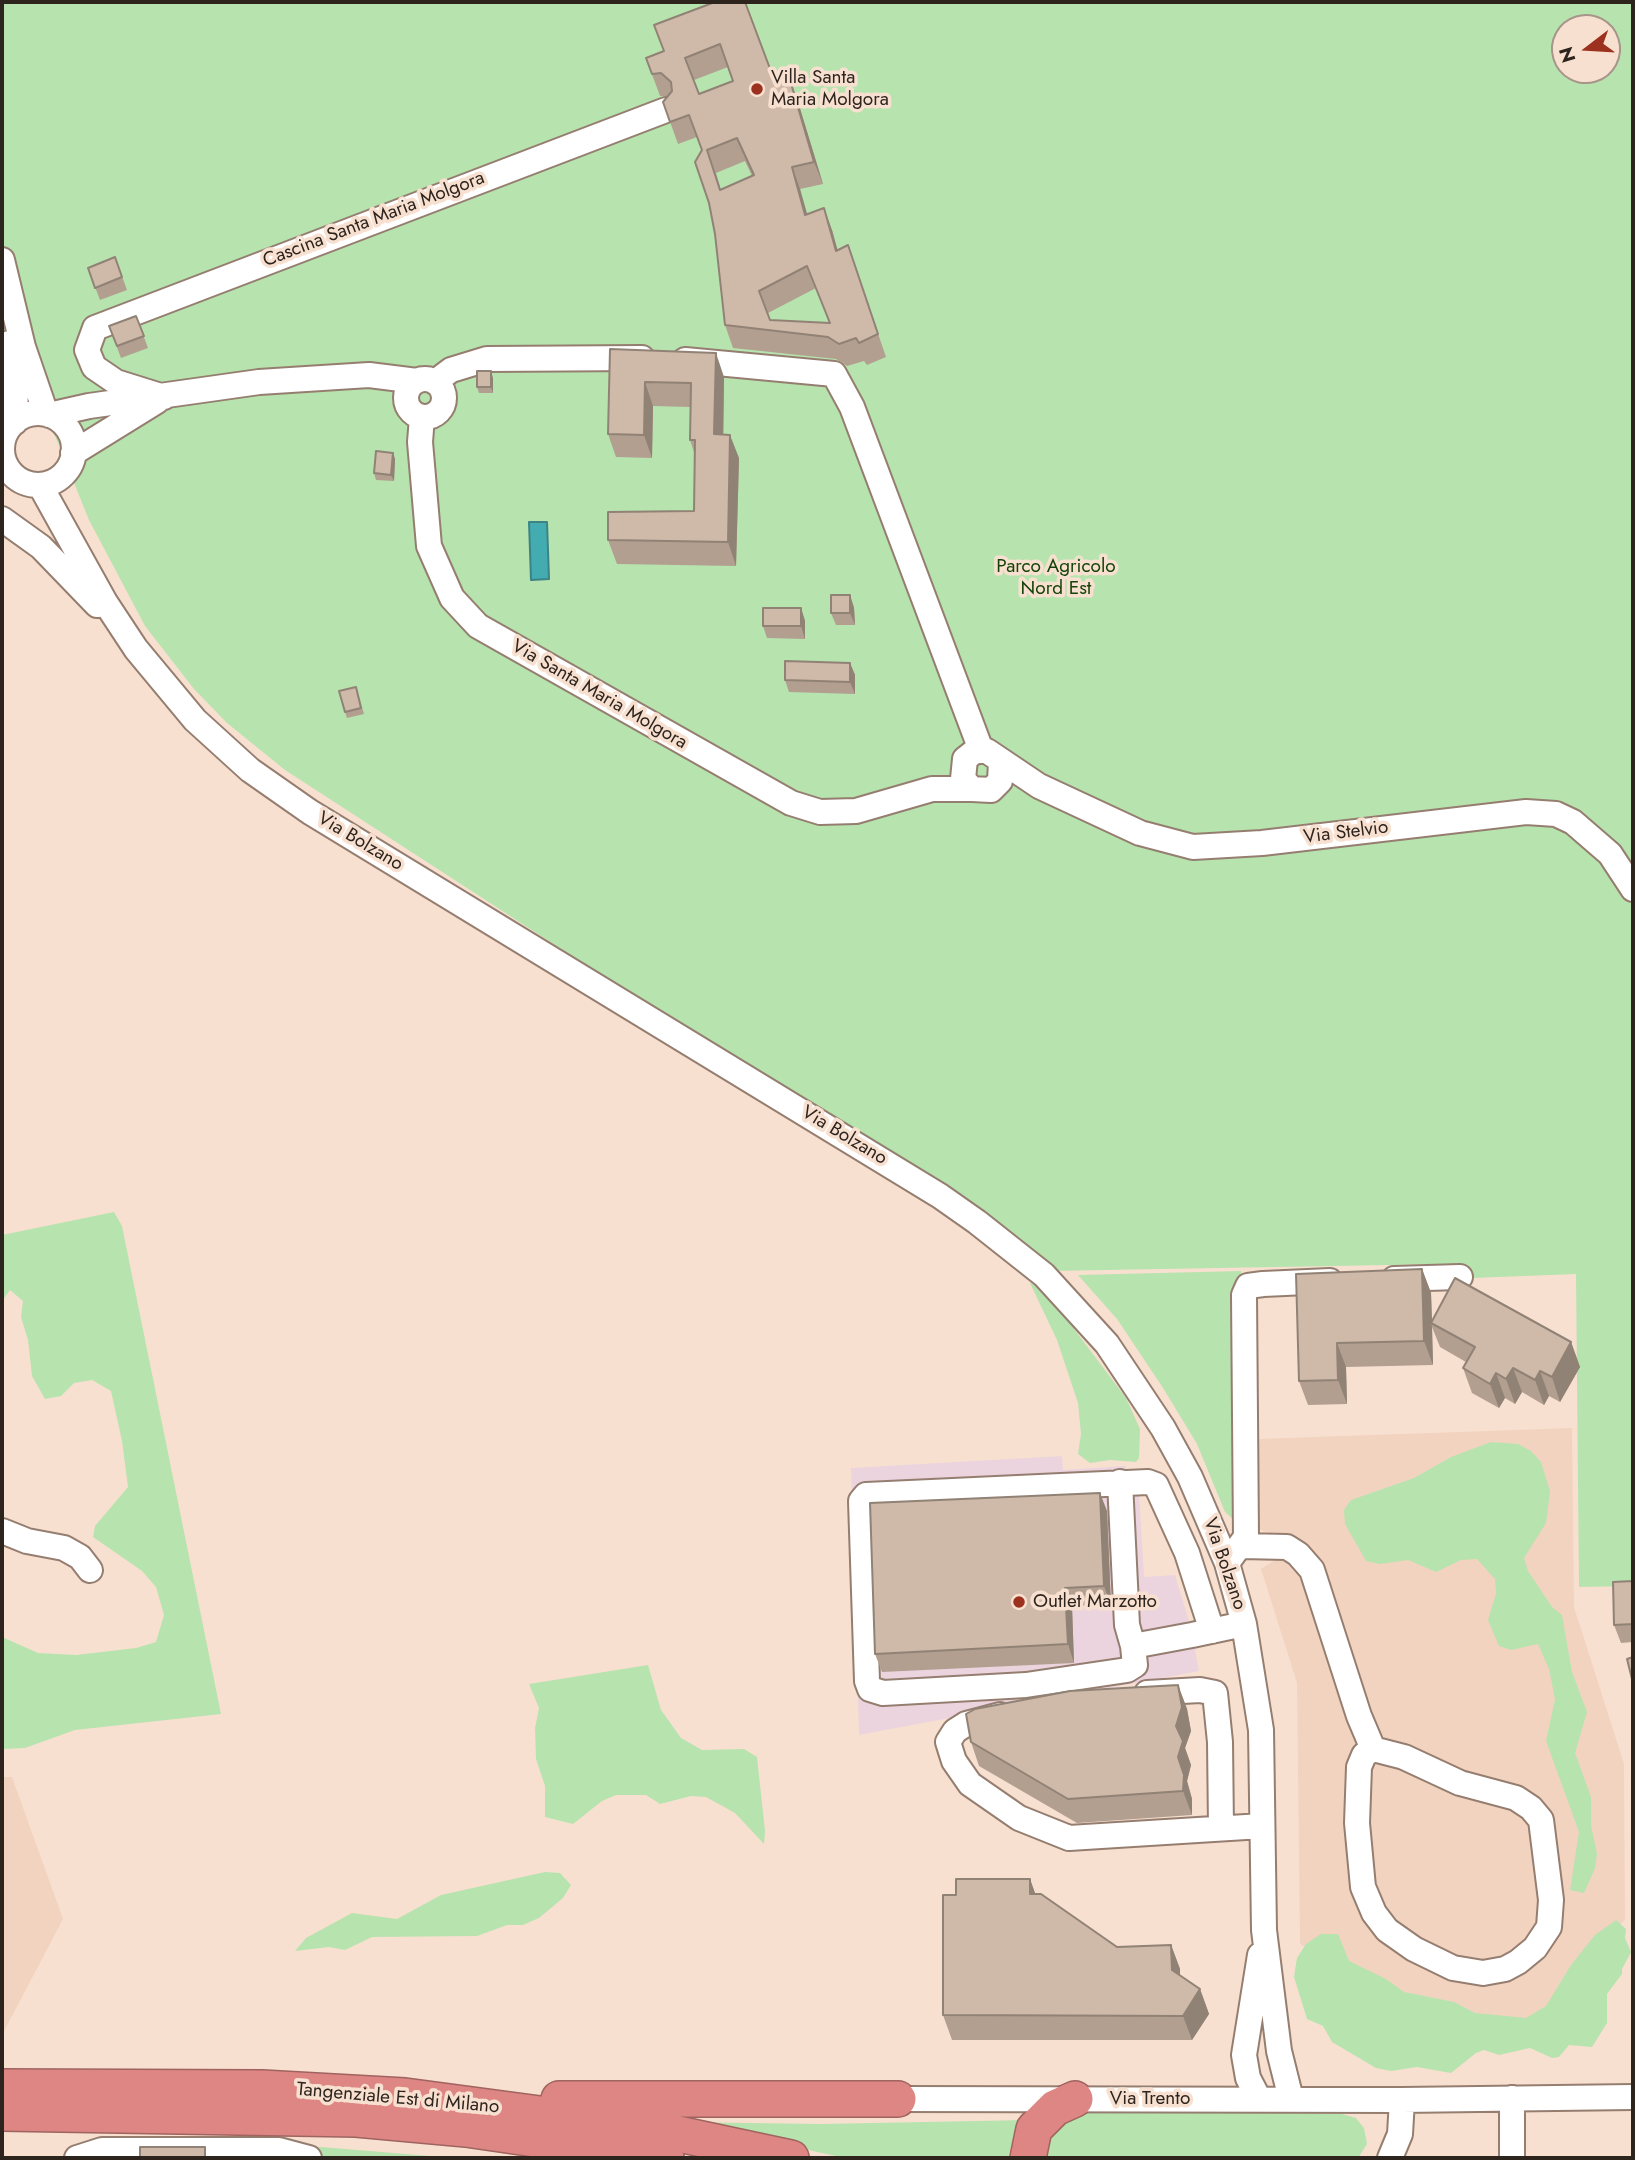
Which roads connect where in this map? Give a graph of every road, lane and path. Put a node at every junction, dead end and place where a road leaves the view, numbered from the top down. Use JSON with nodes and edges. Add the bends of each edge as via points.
{"nodes":[{"id":1,"x":666,"y":110,"type":"edge"},
{"id":2,"x":2,"y":260,"type":"edge"},
{"id":3,"x":2,"y":306,"type":"edge"},
{"id":4,"x":426,"y":382,"type":"junction"},
{"id":5,"x":164,"y":397,"type":"junction"},
{"id":6,"x":47,"y":415,"type":"junction"},
{"id":7,"x":7,"y":430,"type":"edge"},
{"id":8,"x":69,"y":464,"type":"junction"},
{"id":9,"x":21,"y":482,"type":"edge"},
{"id":10,"x":2,"y":519,"type":"edge"},
{"id":11,"x":87,"y":569,"type":"junction"},
{"id":12,"x":125,"y":634,"type":"junction"},
{"id":13,"x":983,"y":771,"type":"junction"},
{"id":14,"x":1633,"y":889,"type":"edge"},
{"id":15,"x":1460,"y":1277,"type":"edge"},
{"id":16,"x":1119,"y":1482,"type":"junction"},
{"id":17,"x":2,"y":1531,"type":"edge"},
{"id":18,"x":1235,"y":1555,"type":"junction"},
{"id":19,"x":90,"y":1570,"type":"dead end"},
{"id":20,"x":1244,"y":1624,"type":"junction"},
{"id":21,"x":1212,"y":1631,"type":"junction"},
{"id":22,"x":1133,"y":1646,"type":"junction"},
{"id":23,"x":1057,"y":1704,"type":"edge"},
{"id":24,"x":1018,"y":1712,"type":"edge"},
{"id":25,"x":1373,"y":1749,"type":"junction"},
{"id":26,"x":1262,"y":1826,"type":"junction"},
{"id":27,"x":1221,"y":1828,"type":"junction"},
{"id":28,"x":1264,"y":1930,"type":"junction"},
{"id":29,"x":2,"y":2087,"type":"edge"},
{"id":30,"x":1633,"y":2097,"type":"edge"},
{"id":31,"x":1512,"y":2098,"type":"junction"},
{"id":32,"x":898,"y":2099,"type":"joint"},
{"id":33,"x":1074,"y":2099,"type":"junction"},
{"id":34,"x":1259,"y":2099,"type":"junction"},
{"id":35,"x":1291,"y":2099,"type":"junction"},
{"id":36,"x":1402,"y":2101,"type":"junction"},
{"id":37,"x":2,"y":2113,"type":"edge"},
{"id":38,"x":462,"y":2115,"type":"junction"},
{"id":39,"x":123,"y":2154,"type":"edge"},
{"id":40,"x":230,"y":2154,"type":"edge"},
{"id":41,"x":77,"y":2158,"type":"edge"},
{"id":42,"x":309,"y":2158,"type":"edge"},
{"id":43,"x":540,"y":2158,"type":"edge"},
{"id":44,"x":666,"y":2158,"type":"edge"},
{"id":45,"x":791,"y":2158,"type":"edge"},
{"id":46,"x":1028,"y":2158,"type":"edge"},
{"id":47,"x":1390,"y":2158,"type":"edge"},
{"id":48,"x":1511,"y":2158,"type":"edge"}],
"edges":[{"from":1,"to":5,"type":"street","name":"Cascina Santa Maria Molgora","via":[[95,328],[88,340],[90,359],[103,376]]},
{"from":2,"to":6,"type":"street","via":[[23,347]]},
{"from":3,"to":7,"type":"street","via":[[16,384]]},
{"from":4,"to":5,"type":"street","via":[[369,375],[260,382]]},
{"from":4,"to":13,"type":"street","via":[[487,359],[718,361],[834,374],[852,407]]},
{"from":4,"to":13,"type":"street","name":"Via Santa Maria Molgora","via":[[409,389],[406,401],[422,417],[429,546],[452,598],[478,626],[791,803],[820,812],[856,811]]},
{"from":5,"to":6,"type":"street"},
{"from":5,"to":8,"type":"street"},
{"from":6,"to":7,"type":"street","via":[[30,415]]},
{"from":6,"to":8,"type":"street","via":[[68,430]]},
{"from":7,"to":9,"type":"street","via":[[3,458]]},
{"from":8,"to":9,"type":"street"},
{"from":8,"to":11,"type":"street","name":"Via Bolzano","via":[[64,496]]},
{"from":9,"to":11,"type":"street","name":"Via Bolzano"},
{"from":10,"to":12,"type":"street","via":[[41,547]]},
{"from":11,"to":12,"type":"street","name":"Via Bolzano"},
{"from":12,"to":18,"type":"street","name":"Via Bolzano","via":[[195,720],[287,797],[898,1170],[1034,1266],[1083,1316],[1137,1386]]},
{"from":13,"to":14,"type":"street","name":"Via Stelvio","via":[[1039,786],[1140,833],[1193,847],[1526,812],[1556,814],[1573,822],[1610,854]]},
{"from":15,"to":18,"type":"street","via":[[1248,1286],[1244,1295],[1247,1537]]},
{"from":16,"to":21,"type":"street","via":[[1156,1485],[1188,1553]]},
{"from":16,"to":22,"type":"street","via":[[1127,1625]]},
{"from":16,"to":22,"type":"street","via":[[866,1495],[861,1501],[866,1681],[870,1689],[883,1693],[1026,1685],[1127,1670],[1135,1665]]},
{"from":17,"to":19,"type":"street","via":[[64,1548]]},
{"from":18,"to":20,"type":"street","name":"Via Bolzano"},
{"from":18,"to":25,"type":"street","via":[[1287,1547],[1312,1570]]},
{"from":20,"to":21,"type":"street"},
{"from":20,"to":26,"type":"street","name":"Via Bolzano","via":[[1261,1730]]},
{"from":21,"to":22,"type":"street"},
{"from":23,"to":27,"type":"street","via":[[1113,1696],[1215,1693]]},
{"from":24,"to":27,"type":"street","via":[[966,1724],[948,1742],[954,1761],[970,1784],[1020,1818],[1069,1838]]},
{"from":25,"to":25,"type":"street","via":[[1359,1767],[1357,1823],[1363,1887],[1374,1913],[1387,1930],[1414,1950],[1453,1968],[1483,1973],[1518,1962],[1549,1927],[1551,1900],[1541,1820],[1516,1798],[1460,1783],[1404,1757]]},
{"from":26,"to":27,"type":"street"},
{"from":26,"to":28,"type":"street","name":"Via Bolzano"},
{"from":28,"to":34,"type":"street","via":[[1244,2055],[1248,2078]]},
{"from":28,"to":35,"type":"street","via":[[1279,2051]]},
{"from":29,"to":38,"type":"highway","name":"Tangenziale Est di Milano","via":[[262,2088]]},
{"from":30,"to":31,"type":"street","name":"Via Trento"},
{"from":31,"to":36,"type":"street","name":"Via Trento"},
{"from":31,"to":48,"type":"street"},
{"from":32,"to":33,"type":"street","name":"Via Trento"},
{"from":32,"to":38,"type":"highway","via":[[639,2096]]},
{"from":33,"to":34,"type":"street","name":"Via Trento"},
{"from":33,"to":46,"type":"highway","via":[[1055,2108],[1034,2129]]},
{"from":34,"to":35,"type":"street","name":"Via Trento"},
{"from":35,"to":36,"type":"street","name":"Via Trento"},
{"from":36,"to":47,"type":"street","via":[[1400,2134]]},
{"from":37,"to":38,"type":"highway","name":"Tangenziale Est di Milano","via":[[356,2119]]},
{"from":38,"to":43,"type":"highway"},
{"from":38,"to":44,"type":"highway","name":"Tangenziale Est di Milano"},
{"from":38,"to":45,"type":"highway","name":"Tangenziale Est di Milano","via":[[660,2130]]},
{"from":39,"to":40,"type":"street"},
{"from":39,"to":41,"type":"street","via":[[102,2150]]},
{"from":40,"to":42,"type":"street","via":[[279,2150]]}]}
